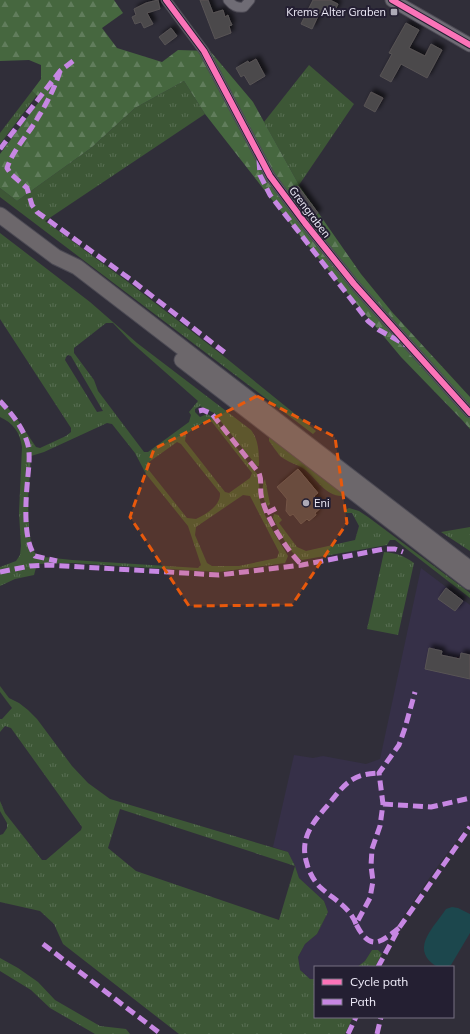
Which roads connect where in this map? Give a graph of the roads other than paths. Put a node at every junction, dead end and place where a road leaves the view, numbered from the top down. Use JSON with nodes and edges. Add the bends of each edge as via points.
{"nodes":[{"id":1,"x":166,"y":0,"type":"edge"},
{"id":2,"x":228,"y":0,"type":"edge"},
{"id":3,"x":250,"y":0,"type":"edge"},
{"id":4,"x":392,"y":0,"type":"edge"},
{"id":5,"x":470,"y":45,"type":"edge"},
{"id":6,"x":0,"y":214,"type":"edge"},
{"id":7,"x":56,"y":257,"type":"junction"},
{"id":8,"x":470,"y":413,"type":"edge"},
{"id":9,"x":470,"y":569,"type":"edge"},
{"id":10,"x":470,"y":582,"type":"edge"}],
"edges":[{"from":1,"to":8,"type":"street","name":"Grengraben","via":[[204,51],[270,176],[354,284]]},
{"from":2,"to":3,"type":"street","via":[[240,8]]},
{"from":4,"to":5,"type":"street"},
{"from":6,"to":7,"type":"main road"},
{"from":7,"to":9,"type":"main road","via":[[77,267]]},
{"from":7,"to":10,"type":"main road","via":[[71,275]]}]}
